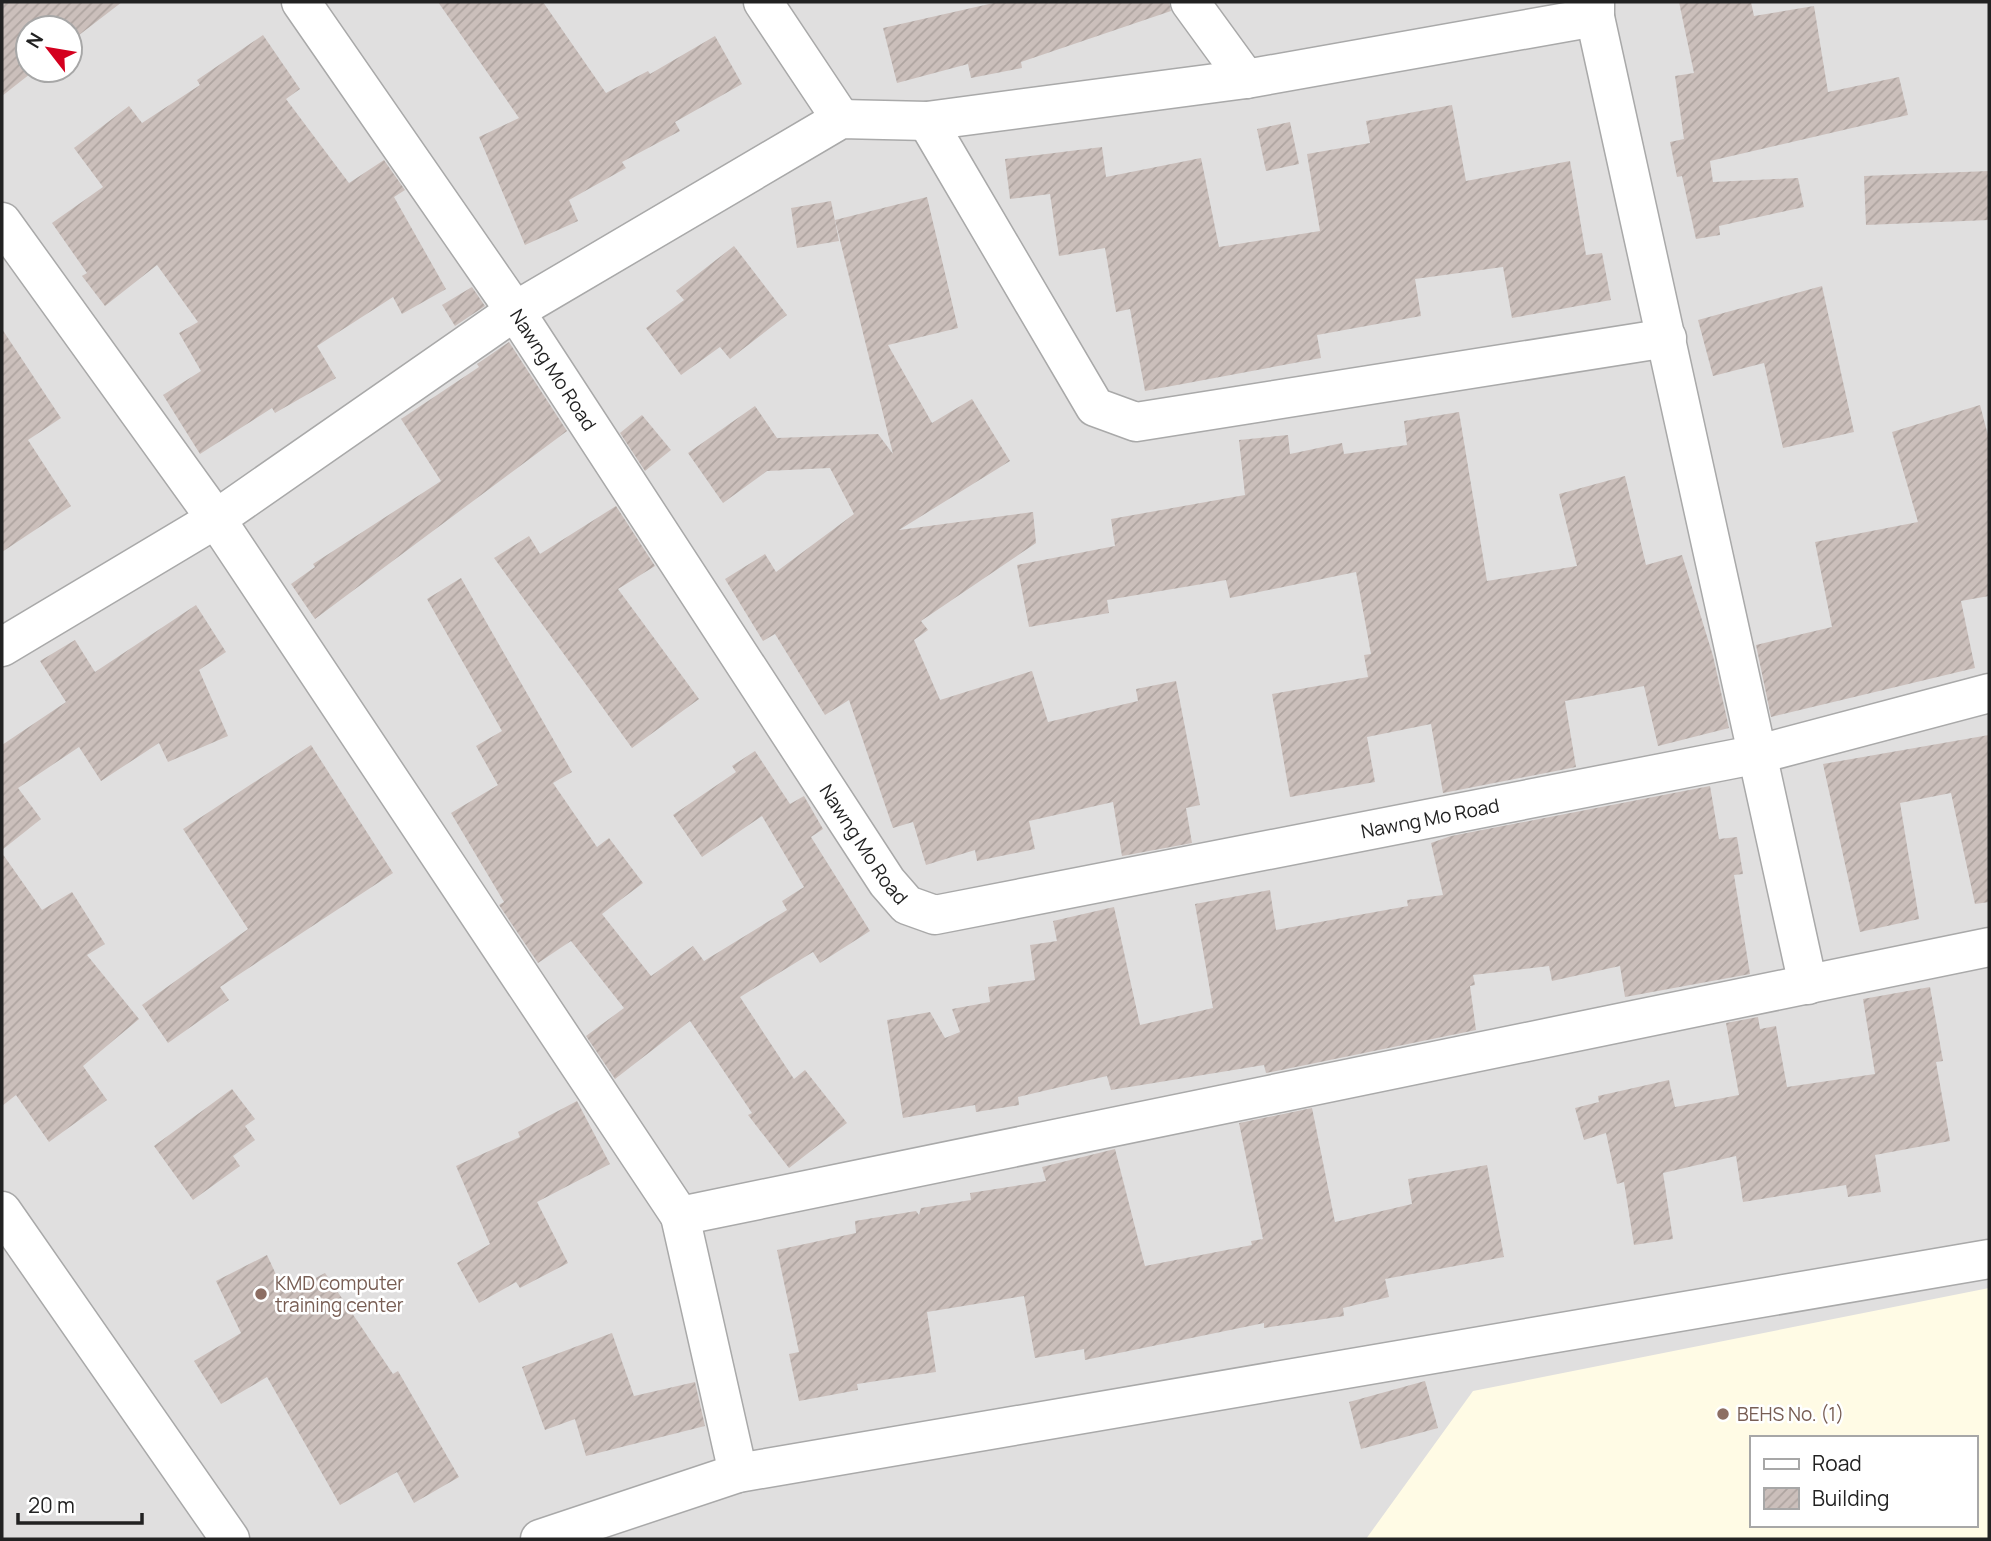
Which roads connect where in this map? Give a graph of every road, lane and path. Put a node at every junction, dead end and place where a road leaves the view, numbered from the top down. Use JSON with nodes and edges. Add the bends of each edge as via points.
{"nodes":[{"id":1,"x":301,"y":2,"type":"edge"},
{"id":2,"x":763,"y":2,"type":"edge"},
{"id":3,"x":1190,"y":2,"type":"edge"},
{"id":4,"x":1595,"y":9,"type":"edge"},
{"id":5,"x":1246,"y":79,"type":"junction"},
{"id":6,"x":841,"y":119,"type":"junction"},
{"id":7,"x":927,"y":121,"type":"junction"},
{"id":8,"x":2,"y":222,"type":"edge"},
{"id":9,"x":515,"y":311,"type":"junction"},
{"id":10,"x":1667,"y":338,"type":"junction"},
{"id":11,"x":216,"y":519,"type":"junction"},
{"id":12,"x":2,"y":646,"type":"edge"},
{"id":13,"x":1989,"y":693,"type":"edge"},
{"id":14,"x":1759,"y":754,"type":"junction"},
{"id":15,"x":1989,"y":947,"type":"edge"},
{"id":16,"x":1808,"y":985,"type":"junction"},
{"id":17,"x":2,"y":1211,"type":"edge"},
{"id":18,"x":680,"y":1216,"type":"junction"},
{"id":19,"x":1989,"y":1259,"type":"edge"},
{"id":20,"x":738,"y":1473,"type":"junction"},
{"id":21,"x":230,"y":1539,"type":"edge"},
{"id":22,"x":540,"y":1539,"type":"edge"}],
"edges":[{"from":1,"to":9,"type":"street","name":"Nawng Mo Road"},
{"from":2,"to":6,"type":"street"},
{"from":3,"to":5,"type":"street"},
{"from":4,"to":5,"type":"street"},
{"from":4,"to":10,"type":"street"},
{"from":5,"to":7,"type":"street"},
{"from":6,"to":7,"type":"street"},
{"from":6,"to":9,"type":"street"},
{"from":7,"to":10,"type":"street","via":[[1096,407],[1136,422]]},
{"from":8,"to":11,"type":"street"},
{"from":9,"to":11,"type":"street"},
{"from":9,"to":14,"type":"street","name":"Nawng Mo Road","via":[[887,882],[908,905],[935,915]]},
{"from":10,"to":14,"type":"street"},
{"from":11,"to":12,"type":"street"},
{"from":11,"to":18,"type":"street"},
{"from":13,"to":14,"type":"street","name":"Nawng Mo Road"},
{"from":14,"to":16,"type":"street"},
{"from":15,"to":16,"type":"street"},
{"from":16,"to":18,"type":"street"},
{"from":17,"to":21,"type":"street"},
{"from":18,"to":20,"type":"street"},
{"from":19,"to":20,"type":"street"},
{"from":20,"to":22,"type":"street"}]}
